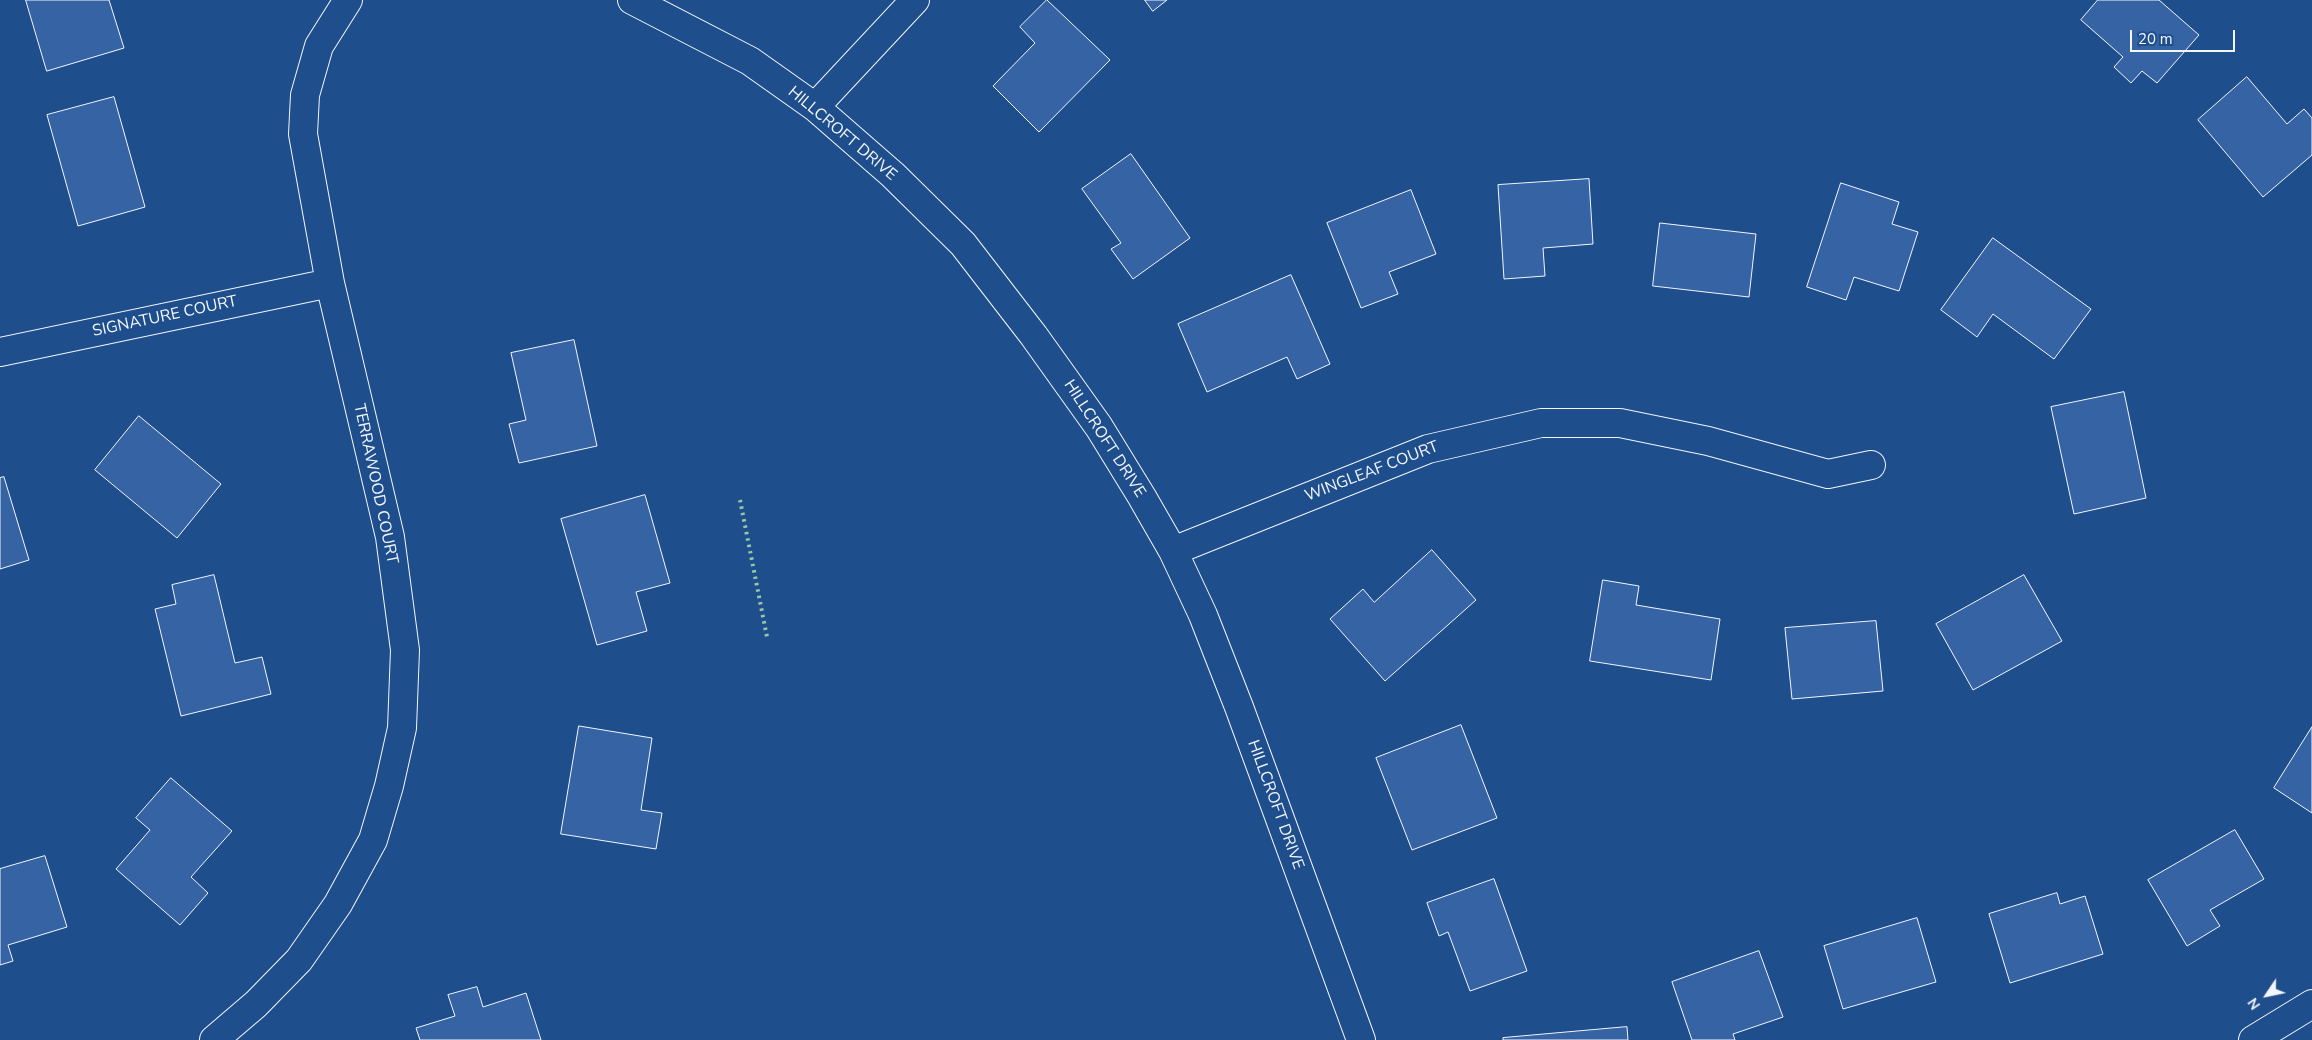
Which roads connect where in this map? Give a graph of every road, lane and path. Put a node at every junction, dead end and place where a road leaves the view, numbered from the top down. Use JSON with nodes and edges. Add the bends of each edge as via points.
{"nodes":[{"id":1,"x":348,"y":0,"type":"edge"},
{"id":2,"x":632,"y":0,"type":"edge"},
{"id":3,"x":914,"y":0,"type":"edge"},
{"id":4,"x":815,"y":107,"type":"junction"},
{"id":5,"x":330,"y":283,"type":"junction"},
{"id":6,"x":0,"y":352,"type":"edge"},
{"id":7,"x":1871,"y":465,"type":"dead end"},
{"id":8,"x":1173,"y":551,"type":"junction"},
{"id":9,"x":2312,"y":1004,"type":"edge"},
{"id":10,"x":214,"y":1040,"type":"edge"},
{"id":11,"x":1361,"y":1040,"type":"edge"},
{"id":12,"x":2253,"y":1040,"type":"edge"}],
"edges":[{"from":1,"to":5,"type":"street","name":"TERRAWOOD COURT","via":[[319,46],[305,95],[303,134]]},
{"from":2,"to":4,"type":"street","name":"HILLCROFT DRIVE","via":[[750,61]]},
{"from":3,"to":4,"type":"street"},
{"from":4,"to":8,"type":"street","name":"HILLCROFT DRIVE","via":[[893,175],[964,244],[1099,428]]},
{"from":5,"to":6,"type":"street","name":"SIGNATURE COURT"},
{"from":5,"to":10,"type":"street","name":"TERRAWOOD COURT","via":[[390,537],[405,650],[402,728],[373,840],[338,904],[298,960],[256,1004]]},
{"from":7,"to":8,"type":"street","name":"WINGLEAF COURT","via":[[1828,474],[1708,440],[1620,423],[1541,423],[1428,449]]},
{"from":8,"to":11,"type":"street","name":"HILLCROFT DRIVE","via":[[1203,615],[1239,707]]},
{"from":9,"to":12,"type":"street"}]}
